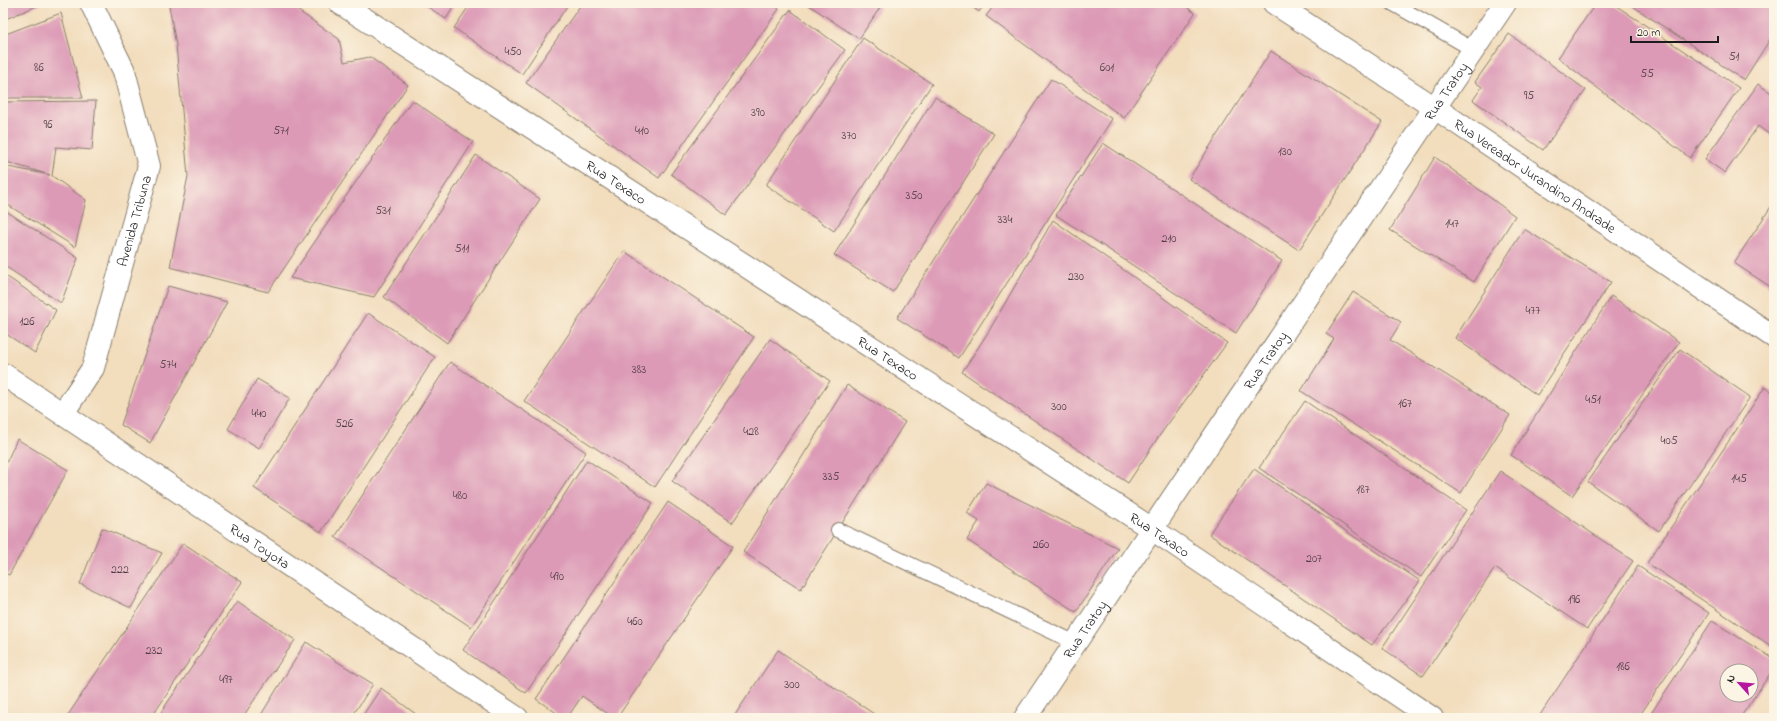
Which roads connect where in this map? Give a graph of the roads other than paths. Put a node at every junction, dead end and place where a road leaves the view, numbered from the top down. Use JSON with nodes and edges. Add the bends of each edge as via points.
{"nodes":[{"id":1,"x":90,"y":3,"type":"edge"},
{"id":2,"x":340,"y":3,"type":"edge"},
{"id":3,"x":1274,"y":3,"type":"edge"},
{"id":4,"x":1392,"y":3,"type":"edge"},
{"id":5,"x":1505,"y":3,"type":"edge"},
{"id":6,"x":1474,"y":50,"type":"junction"},
{"id":7,"x":1435,"y":108,"type":"junction"},
{"id":8,"x":1774,"y":337,"type":"edge"},
{"id":9,"x":3,"y":374,"type":"edge"},
{"id":10,"x":63,"y":413,"type":"junction"},
{"id":11,"x":1152,"y":529,"type":"junction"},
{"id":12,"x":838,"y":530,"type":"dead end"},
{"id":13,"x":1076,"y":643,"type":"junction"},
{"id":14,"x":517,"y":718,"type":"edge"},
{"id":15,"x":1025,"y":718,"type":"edge"},
{"id":16,"x":1432,"y":718,"type":"edge"}],
"edges":[{"from":1,"to":10,"type":"street","name":"Avenida Tribuna","via":[[124,71],[149,166],[93,368]]},
{"from":2,"to":11,"type":"street","name":"Rua Texaco"},
{"from":3,"to":7,"type":"street","name":"Rua Vereador Jurandino Andrade"},
{"from":4,"to":6,"type":"lane"},
{"from":5,"to":6,"type":"street","name":"Rua Tratoy"},
{"from":6,"to":7,"type":"street","name":"Rua Tratoy"},
{"from":7,"to":8,"type":"street","name":"Rua Vereador Jurandino Andrade"},
{"from":7,"to":11,"type":"street","name":"Rua Tratoy"},
{"from":9,"to":10,"type":"street","name":"Rua Toyota"},
{"from":10,"to":14,"type":"street","name":"Rua Toyota"},
{"from":11,"to":13,"type":"street","name":"Rua Tratoy"},
{"from":11,"to":16,"type":"street","name":"Rua Texaco"},
{"from":12,"to":13,"type":"lane"},
{"from":13,"to":15,"type":"street","name":"Rua Tratoy"}]}
